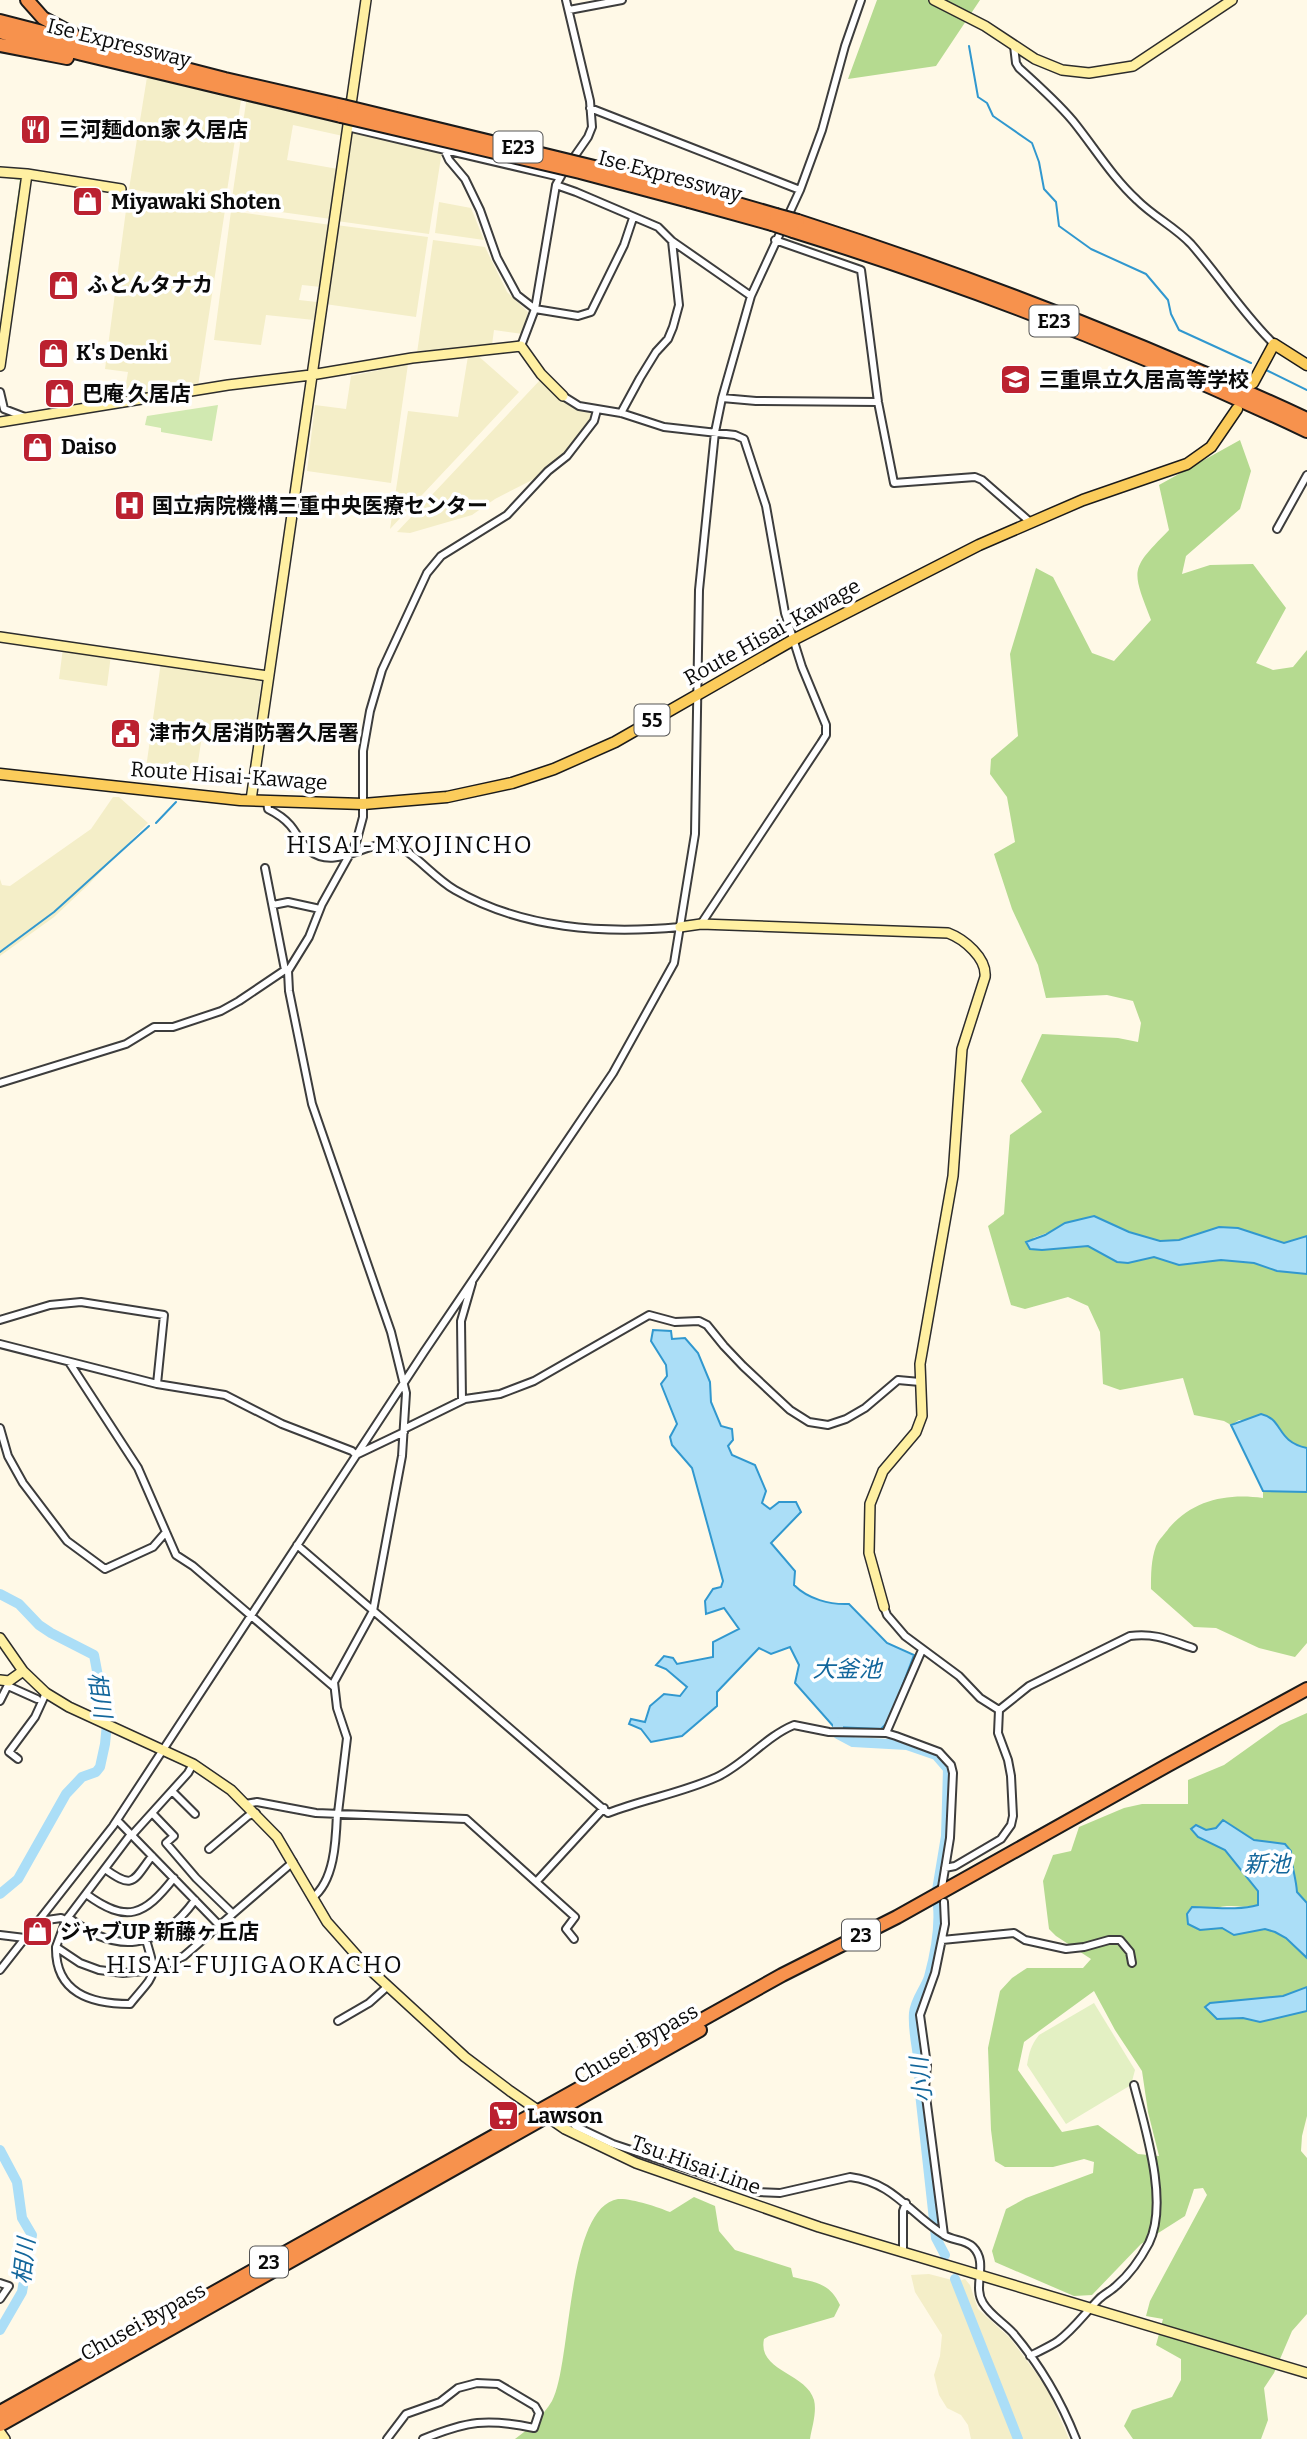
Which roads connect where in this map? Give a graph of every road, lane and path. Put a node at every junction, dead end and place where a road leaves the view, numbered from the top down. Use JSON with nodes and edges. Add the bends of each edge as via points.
{"nodes":[{"id":1,"x":27,"y":0,"type":"edge"},
{"id":2,"x":366,"y":0,"type":"edge"},
{"id":3,"x":566,"y":0,"type":"edge"},
{"id":4,"x":622,"y":0,"type":"edge"},
{"id":5,"x":862,"y":0,"type":"edge"},
{"id":6,"x":934,"y":0,"type":"edge"},
{"id":7,"x":1232,"y":0,"type":"edge"},
{"id":8,"x":569,"y":10,"type":"junction"},
{"id":9,"x":0,"y":21,"type":"edge"},
{"id":10,"x":0,"y":32,"type":"edge"},
{"id":11,"x":0,"y":45,"type":"edge"},
{"id":12,"x":1014,"y":46,"type":"junction"},
{"id":13,"x":223,"y":83,"type":"junction"},
{"id":14,"x":590,"y":108,"type":"junction"},
{"id":15,"x":344,"y":116,"type":"junction"},
{"id":16,"x":444,"y":149,"type":"junction"},
{"id":17,"x":0,"y":172,"type":"edge"},
{"id":18,"x":27,"y":174,"type":"junction"},
{"id":19,"x":560,"y":177,"type":"junction"},
{"id":20,"x":556,"y":185,"type":"junction"},
{"id":21,"x":121,"y":189,"type":"dead end"},
{"id":22,"x":800,"y":190,"type":"junction"},
{"id":23,"x":633,"y":218,"type":"junction"},
{"id":24,"x":796,"y":226,"type":"junction"},
{"id":25,"x":775,"y":240,"type":"junction"},
{"id":26,"x":672,"y":241,"type":"junction"},
{"id":27,"x":751,"y":296,"type":"junction"},
{"id":28,"x":535,"y":309,"type":"junction"},
{"id":29,"x":1273,"y":344,"type":"junction"},
{"id":30,"x":521,"y":346,"type":"junction"},
{"id":31,"x":1307,"y":365,"type":"edge"},
{"id":32,"x":0,"y":366,"type":"edge"},
{"id":33,"x":311,"y":375,"type":"junction"},
{"id":34,"x":1253,"y":383,"type":"dead end"},
{"id":35,"x":0,"y":392,"type":"edge"},
{"id":36,"x":563,"y":396,"type":"joint"},
{"id":37,"x":722,"y":398,"type":"junction"},
{"id":38,"x":878,"y":402,"type":"junction"},
{"id":39,"x":1237,"y":409,"type":"dead end"},
{"id":40,"x":597,"y":410,"type":"junction"},
{"id":41,"x":621,"y":413,"type":"junction"},
{"id":42,"x":27,"y":418,"type":"junction"},
{"id":43,"x":1307,"y":419,"type":"edge"},
{"id":44,"x":0,"y":422,"type":"edge"},
{"id":45,"x":1307,"y":430,"type":"edge"},
{"id":46,"x":715,"y":432,"type":"junction"},
{"id":47,"x":1307,"y":475,"type":"edge"},
{"id":48,"x":1029,"y":521,"type":"junction"},
{"id":49,"x":1277,"y":529,"type":"dead end"},
{"id":50,"x":0,"y":637,"type":"edge"},
{"id":51,"x":793,"y":640,"type":"junction"},
{"id":52,"x":268,"y":676,"type":"junction"},
{"id":53,"x":698,"y":693,"type":"junction"},
{"id":54,"x":0,"y":774,"type":"edge"},
{"id":55,"x":251,"y":800,"type":"junction"},
{"id":56,"x":267,"y":801,"type":"junction"},
{"id":57,"x":363,"y":804,"type":"junction"},
{"id":58,"x":353,"y":852,"type":"junction"},
{"id":59,"x":265,"y":868,"type":"dead end"},
{"id":60,"x":272,"y":905,"type":"junction"},
{"id":61,"x":320,"y":909,"type":"junction"},
{"id":62,"x":701,"y":923,"type":"junction"},
{"id":63,"x":680,"y":927,"type":"junction"},
{"id":64,"x":286,"y":970,"type":"junction"},
{"id":65,"x":0,"y":1083,"type":"edge"},
{"id":66,"x":472,"y":1281,"type":"junction"},
{"id":67,"x":0,"y":1320,"type":"edge"},
{"id":68,"x":0,"y":1344,"type":"edge"},
{"id":69,"x":69,"y":1362,"type":"junction"},
{"id":70,"x":920,"y":1382,"type":"junction"},
{"id":71,"x":403,"y":1383,"type":"junction"},
{"id":72,"x":157,"y":1384,"type":"junction"},
{"id":73,"x":462,"y":1400,"type":"junction"},
{"id":74,"x":0,"y":1428,"type":"edge"},
{"id":75,"x":404,"y":1431,"type":"junction"},
{"id":76,"x":356,"y":1455,"type":"junction"},
{"id":77,"x":166,"y":1532,"type":"junction"},
{"id":78,"x":297,"y":1545,"type":"junction"},
{"id":79,"x":884,"y":1607,"type":"joint"},
{"id":80,"x":373,"y":1611,"type":"junction"},
{"id":81,"x":250,"y":1615,"type":"junction"},
{"id":82,"x":0,"y":1638,"type":"edge"},
{"id":83,"x":1193,"y":1648,"type":"dead end"},
{"id":84,"x":922,"y":1650,"type":"junction"},
{"id":85,"x":23,"y":1671,"type":"junction"},
{"id":86,"x":6,"y":1682,"type":"edge"},
{"id":87,"x":334,"y":1686,"type":"junction"},
{"id":88,"x":1305,"y":1690,"type":"edge"},
{"id":89,"x":46,"y":1693,"type":"junction"},
{"id":90,"x":37,"y":1699,"type":"dead end"},
{"id":91,"x":0,"y":1701,"type":"edge"},
{"id":92,"x":999,"y":1710,"type":"junction"},
{"id":93,"x":886,"y":1733,"type":"junction"},
{"id":94,"x":162,"y":1751,"type":"junction"},
{"id":95,"x":18,"y":1759,"type":"dead end"},
{"id":96,"x":193,"y":1764,"type":"junction"},
{"id":97,"x":172,"y":1791,"type":"junction"},
{"id":98,"x":245,"y":1804,"type":"junction"},
{"id":99,"x":604,"y":1808,"type":"junction"},
{"id":100,"x":152,"y":1813,"type":"junction"},
{"id":101,"x":256,"y":1813,"type":"junction"},
{"id":102,"x":338,"y":1813,"type":"junction"},
{"id":103,"x":195,"y":1814,"type":"dead end"},
{"id":104,"x":117,"y":1820,"type":"junction"},
{"id":105,"x":132,"y":1835,"type":"junction"},
{"id":106,"x":209,"y":1849,"type":"dead end"},
{"id":107,"x":152,"y":1856,"type":"junction"},
{"id":108,"x":292,"y":1862,"type":"junction"},
{"id":109,"x":945,"y":1868,"type":"junction"},
{"id":110,"x":105,"y":1869,"type":"junction"},
{"id":111,"x":174,"y":1878,"type":"junction"},
{"id":112,"x":537,"y":1881,"type":"junction"},
{"id":113,"x":942,"y":1886,"type":"dead end"},
{"id":114,"x":86,"y":1894,"type":"junction"},
{"id":115,"x":312,"y":1898,"type":"junction"},
{"id":116,"x":195,"y":1900,"type":"junction"},
{"id":117,"x":944,"y":1902,"type":"dead end"},
{"id":118,"x":232,"y":1913,"type":"junction"},
{"id":119,"x":67,"y":1919,"type":"junction"},
{"id":120,"x":39,"y":1921,"type":"junction"},
{"id":121,"x":219,"y":1924,"type":"junction"},
{"id":122,"x":0,"y":1935,"type":"edge"},
{"id":123,"x":25,"y":1938,"type":"junction"},
{"id":124,"x":574,"y":1939,"type":"dead end"},
{"id":125,"x":146,"y":1940,"type":"junction"},
{"id":126,"x":942,"y":1940,"type":"junction"},
{"id":127,"x":55,"y":1947,"type":"junction"},
{"id":128,"x":1132,"y":1963,"type":"dead end"},
{"id":129,"x":0,"y":1970,"type":"edge"},
{"id":130,"x":155,"y":1970,"type":"junction"},
{"id":131,"x":388,"y":1986,"type":"junction"},
{"id":132,"x":338,"y":2021,"type":"dead end"},
{"id":133,"x":1133,"y":2085,"type":"dead end"},
{"id":134,"x":543,"y":2115,"type":"junction"},
{"id":135,"x":575,"y":2126,"type":"dead end"},
{"id":136,"x":745,"y":2188,"type":"junction"},
{"id":137,"x":736,"y":2198,"type":"junction"},
{"id":138,"x":906,"y":2203,"type":"junction"},
{"id":139,"x":939,"y":2231,"type":"junction"},
{"id":140,"x":903,"y":2252,"type":"junction"},
{"id":141,"x":981,"y":2274,"type":"junction"},
{"id":142,"x":0,"y":2283,"type":"edge"},
{"id":143,"x":0,"y":2299,"type":"edge"},
{"id":144,"x":1090,"y":2308,"type":"junction"},
{"id":145,"x":1030,"y":2356,"type":"junction"},
{"id":146,"x":1307,"y":2373,"type":"edge"},
{"id":147,"x":0,"y":2412,"type":"edge"},
{"id":148,"x":0,"y":2425,"type":"edge"},
{"id":149,"x":0,"y":2432,"type":"edge"},
{"id":150,"x":5,"y":2439,"type":"edge"},
{"id":151,"x":387,"y":2439,"type":"edge"},
{"id":152,"x":423,"y":2439,"type":"edge"},
{"id":153,"x":1076,"y":2439,"type":"edge"}],
"edges":[{"from":1,"to":13,"type":"highway","via":[[43,18],[74,34],[210,71]]},
{"from":2,"to":15,"type":"street"},
{"from":3,"to":8,"type":"street"},
{"from":4,"to":8,"type":"street"},
{"from":5,"to":22,"type":"street"},
{"from":6,"to":12,"type":"street"},
{"from":7,"to":12,"type":"street","via":[[1123,69],[1062,70]]},
{"from":8,"to":14,"type":"street"},
{"from":9,"to":13,"type":"highway","name":"Ise Expressway","number":"E23"},
{"from":10,"to":13,"type":"highway","name":"Ise Expressway","number":"E23"},
{"from":11,"to":13,"type":"highway"},
{"from":12,"to":29,"type":"street","via":[[1019,68],[1051,97],[1138,201],[1189,242]]},
{"from":13,"to":15,"type":"highway","name":"Ise Expressway","number":"E23"},
{"from":14,"to":19,"type":"street","via":[[590,134]]},
{"from":14,"to":22,"type":"street"},
{"from":15,"to":16,"type":"street"},
{"from":15,"to":24,"type":"highway","name":"Ise Expressway","number":"E23","bridge":true,"via":[[691,196]]},
{"from":15,"to":33,"type":"street"},
{"from":16,"to":19,"type":"street"},
{"from":16,"to":28,"type":"street","via":[[465,179],[511,286]]},
{"from":17,"to":18,"type":"street"},
{"from":18,"to":21,"type":"street"},
{"from":18,"to":32,"type":"street"},
{"from":19,"to":20,"type":"street"},
{"from":20,"to":23,"type":"street"},
{"from":20,"to":28,"type":"street"},
{"from":22,"to":25,"type":"street"},
{"from":23,"to":26,"type":"street","via":[[658,227]]},
{"from":23,"to":28,"type":"street","via":[[591,312],[578,317]]},
{"from":24,"to":43,"type":"highway","name":"Ise Expressway","number":"E23","via":[[888,250],[1035,303]]},
{"from":24,"to":45,"type":"highway","name":"Ise Expressway","number":"E23","via":[[1019,307]]},
{"from":25,"to":27,"type":"street"},
{"from":25,"to":38,"type":"street","via":[[860,270]]},
{"from":26,"to":27,"type":"street"},
{"from":26,"to":41,"type":"street","via":[[679,306],[673,327]]},
{"from":27,"to":37,"type":"street"},
{"from":28,"to":30,"type":"street"},
{"from":29,"to":31,"type":"main road"},
{"from":29,"to":34,"type":"main road"},
{"from":30,"to":33,"type":"street"},
{"from":30,"to":36,"type":"street"},
{"from":33,"to":42,"type":"street"},
{"from":33,"to":52,"type":"street"},
{"from":35,"to":42,"type":"street","via":[[4,409]]},
{"from":36,"to":40,"type":"street"},
{"from":37,"to":38,"type":"street"},
{"from":37,"to":46,"type":"street"},
{"from":38,"to":48,"type":"street","via":[[894,483],[975,477]]},
{"from":39,"to":48,"type":"main road","name":"Route Hisai-Kawage","number":"55","via":[[1211,447],[1187,464]]},
{"from":40,"to":41,"type":"street"},
{"from":40,"to":57,"type":"street","via":[[572,450],[507,515],[441,556],[427,573],[382,670],[370,711],[363,751]]},
{"from":41,"to":46,"type":"street","via":[[664,426]]},
{"from":42,"to":44,"type":"street"},
{"from":46,"to":51,"type":"street","via":[[739,435],[746,442],[766,506]]},
{"from":46,"to":53,"type":"street","via":[[699,590]]},
{"from":47,"to":49,"type":"street"},
{"from":48,"to":51,"type":"main road","name":"Route Hisai-Kawage","number":"55"},
{"from":50,"to":52,"type":"street"},
{"from":51,"to":53,"type":"main road","name":"Route Hisai-Kawage","number":"55"},
{"from":51,"to":62,"type":"street","via":[[826,735]]},
{"from":52,"to":55,"type":"street"},
{"from":53,"to":57,"type":"main road","name":"Route Hisai-Kawage","number":"55","via":[[615,742],[544,773],[447,797]]},
{"from":53,"to":63,"type":"street","via":[[695,834]]},
{"from":54,"to":55,"type":"main road","name":"Route Hisai-Kawage","number":"55"},
{"from":55,"to":56,"type":"main road","name":"Route Hisai-Kawage","number":"55"},
{"from":56,"to":57,"type":"main road","name":"Route Hisai-Kawage","number":"55"},
{"from":56,"to":58,"type":"street","via":[[268,808],[287,821],[310,851],[332,857]]},
{"from":57,"to":58,"type":"street"},
{"from":58,"to":61,"type":"street"},
{"from":58,"to":63,"type":"street","via":[[395,844],[454,889],[542,924],[639,930]]},
{"from":59,"to":60,"type":"street"},
{"from":60,"to":61,"type":"street","via":[[288,902]]},
{"from":60,"to":64,"type":"street"},
{"from":61,"to":64,"type":"street","via":[[309,937]]},
{"from":62,"to":63,"type":"street"},
{"from":62,"to":70,"type":"street","via":[[948,933],[963,941],[984,965],[985,976],[962,1049],[953,1177],[924,1335]]},
{"from":63,"to":66,"type":"street","via":[[668,975],[613,1073]]},
{"from":64,"to":65,"type":"street","via":[[221,1011],[173,1027],[154,1027],[127,1044]]},
{"from":64,"to":71,"type":"street","via":[[312,1104],[391,1332]]},
{"from":66,"to":71,"type":"street"},
{"from":66,"to":73,"type":"street","via":[[461,1321]]},
{"from":67,"to":72,"type":"street","via":[[50,1305],[81,1302],[164,1315]]},
{"from":68,"to":69,"type":"street"},
{"from":69,"to":72,"type":"street"},
{"from":69,"to":77,"type":"street","via":[[138,1468]]},
{"from":70,"to":73,"type":"street","via":[[898,1380],[846,1419],[816,1424],[790,1410],[707,1325],[652,1315],[534,1381],[500,1394]]},
{"from":70,"to":79,"type":"street","via":[[923,1410],[919,1427],[883,1471],[870,1504],[869,1553]]},
{"from":71,"to":75,"type":"street"},
{"from":71,"to":76,"type":"street"},
{"from":72,"to":76,"type":"street","via":[[228,1397]]},
{"from":73,"to":75,"type":"street"},
{"from":74,"to":77,"type":"street","via":[[23,1483],[67,1541],[105,1569],[153,1547]]},
{"from":75,"to":76,"type":"street"},
{"from":75,"to":80,"type":"street"},
{"from":76,"to":78,"type":"street"},
{"from":77,"to":81,"type":"street","via":[[180,1559]]},
{"from":78,"to":80,"type":"street"},
{"from":78,"to":81,"type":"street"},
{"from":79,"to":84,"type":"street","via":[[898,1629]]},
{"from":80,"to":87,"type":"street"},
{"from":80,"to":99,"type":"street"},
{"from":81,"to":87,"type":"street"},
{"from":81,"to":94,"type":"street"},
{"from":82,"to":85,"type":"street","name":"Tsu Hisai Line"},
{"from":83,"to":92,"type":"street","via":[[1168,1638],[1130,1636],[1029,1686]]},
{"from":84,"to":92,"type":"street"},
{"from":84,"to":93,"type":"street"},
{"from":85,"to":86,"type":"street"},
{"from":85,"to":89,"type":"street","name":"Tsu Hisai Line"},
{"from":86,"to":90,"type":"street"},
{"from":86,"to":91,"type":"street"},
{"from":87,"to":102,"type":"street","via":[[347,1738]]},
{"from":88,"to":134,"type":"highway","name":"Chusei Bypass","number":"23"},
{"from":89,"to":94,"type":"street","name":"Tsu Hisai Line"},
{"from":89,"to":95,"type":"street","via":[[32,1723],[9,1752]]},
{"from":92,"to":109,"type":"street","via":[[998,1733],[1011,1776],[1011,1825],[1001,1839]]},
{"from":93,"to":99,"type":"street","via":[[792,1726],[719,1776],[608,1813]]},
{"from":93,"to":109,"type":"street","via":[[937,1751],[952,1768]]},
{"from":94,"to":96,"type":"street","name":"Tsu Hisai Line"},
{"from":94,"to":104,"type":"street"},
{"from":96,"to":97,"type":"street"},
{"from":96,"to":98,"type":"street","name":"Tsu Hisai Line"},
{"from":97,"to":100,"type":"street"},
{"from":97,"to":103,"type":"street"},
{"from":98,"to":101,"type":"street","name":"Tsu Hisai Line"},
{"from":98,"to":102,"type":"street"},
{"from":99,"to":112,"type":"street"},
{"from":100,"to":105,"type":"street"},
{"from":100,"to":118,"type":"street","via":[[174,1836],[166,1843]]},
{"from":101,"to":106,"type":"street"},
{"from":101,"to":108,"type":"street","name":"Tsu Hisai Line"},
{"from":102,"to":112,"type":"street","via":[[466,1819]]},
{"from":102,"to":115,"type":"street","via":[[333,1859],[320,1892]]},
{"from":104,"to":105,"type":"street"},
{"from":104,"to":120,"type":"street"},
{"from":105,"to":107,"type":"street"},
{"from":105,"to":110,"type":"street"},
{"from":107,"to":110,"type":"street","via":[[129,1881]]},
{"from":107,"to":111,"type":"street"},
{"from":108,"to":115,"type":"street","name":"Tsu Hisai Line"},
{"from":108,"to":118,"type":"street"},
{"from":109,"to":113,"type":"street"},
{"from":110,"to":114,"type":"street"},
{"from":111,"to":114,"type":"street","via":[[155,1901],[131,1912],[110,1909]]},
{"from":111,"to":116,"type":"street"},
{"from":112,"to":124,"type":"street","via":[[575,1917],[566,1929]]},
{"from":114,"to":119,"type":"street"},
{"from":115,"to":131,"type":"street","name":"Tsu Hisai Line","via":[[346,1947]]},
{"from":116,"to":121,"type":"street"},
{"from":116,"to":125,"type":"street","via":[[175,1924]]},
{"from":117,"to":126,"type":"street"},
{"from":118,"to":121,"type":"street"},
{"from":119,"to":120,"type":"street"},
{"from":119,"to":125,"type":"street","via":[[106,1940]]},
{"from":119,"to":127,"type":"street"},
{"from":120,"to":123,"type":"street"},
{"from":121,"to":130,"type":"street","via":[[179,1959]]},
{"from":122,"to":123,"type":"street"},
{"from":123,"to":129,"type":"street"},
{"from":125,"to":130,"type":"street"},
{"from":126,"to":128,"type":"street","via":[[1014,1933],[1066,1949],[1120,1940]]},
{"from":126,"to":139,"type":"street","via":[[920,2015]]},
{"from":127,"to":130,"type":"street","via":[[99,1970]]},
{"from":127,"to":130,"type":"street","via":[[67,1984],[95,2001],[130,2004]]},
{"from":131,"to":132,"type":"street"},
{"from":131,"to":134,"type":"street","name":"Tsu Hisai Line","via":[[466,2057]]},
{"from":133,"to":144,"type":"street","via":[[1156,2192],[1154,2231],[1116,2287]]},
{"from":134,"to":137,"type":"street","name":"Tsu Hisai Line","via":[[636,2163]]},
{"from":134,"to":147,"type":"highway","name":"Chusei Bypass","number":"23"},
{"from":134,"to":148,"type":"highway","name":"Chusei Bypass","number":"23"},
{"from":135,"to":136,"type":"street","via":[[613,2144]]},
{"from":136,"to":137,"type":"street"},
{"from":136,"to":138,"type":"street","via":[[780,2193],[861,2178],[889,2189]]},
{"from":137,"to":140,"type":"street","name":"Tsu Hisai Line"},
{"from":138,"to":139,"type":"street"},
{"from":138,"to":140,"type":"street"},
{"from":139,"to":141,"type":"street","via":[[974,2248]]},
{"from":140,"to":141,"type":"street","name":"Tsu Hisai Line"},
{"from":141,"to":144,"type":"street","name":"Tsu Hisai Line"},
{"from":141,"to":145,"type":"street","via":[[981,2301]]},
{"from":142,"to":143,"type":"street","via":[[9,2286]]},
{"from":144,"to":145,"type":"street","via":[[1057,2342]]},
{"from":144,"to":146,"type":"street","name":"Tsu Hisai Line"},
{"from":145,"to":153,"type":"street","via":[[1056,2393]]},
{"from":149,"to":150,"type":"street"},
{"from":151,"to":152,"type":"street","via":[[406,2414],[477,2383],[498,2384],[536,2406],[539,2413],[534,2428],[478,2421]]}]}
